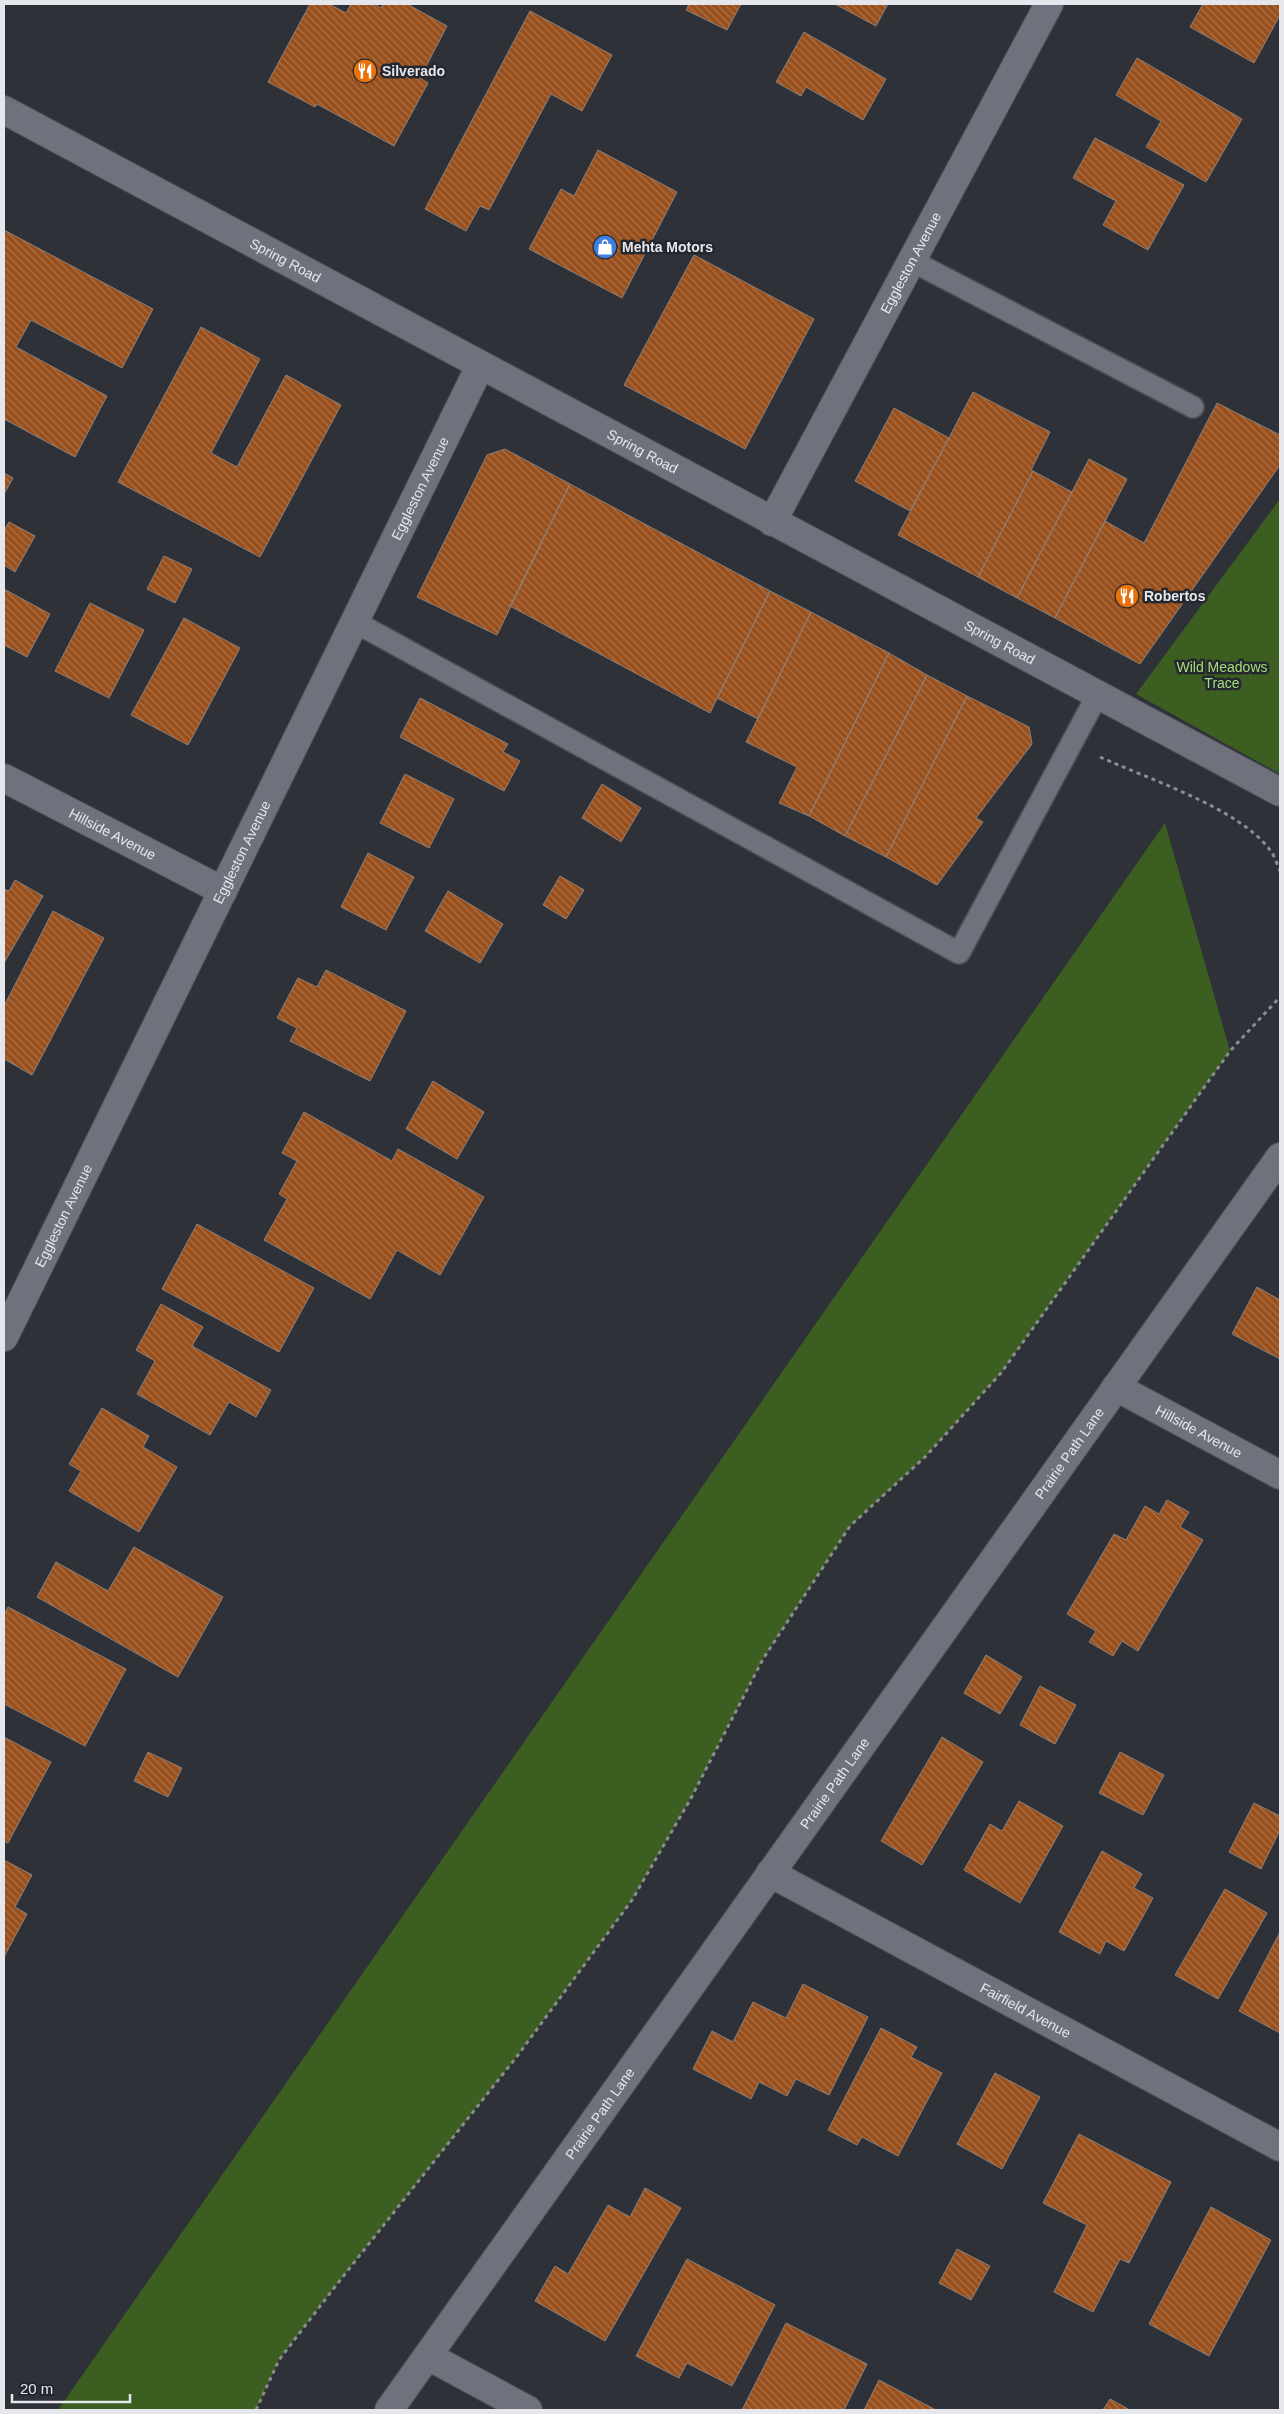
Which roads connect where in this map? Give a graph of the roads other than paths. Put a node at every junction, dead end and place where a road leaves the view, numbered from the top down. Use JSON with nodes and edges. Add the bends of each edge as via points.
{"nodes":[{"id":1,"x":1049,"y":4,"type":"edge"},
{"id":2,"x":4,"y":110,"type":"edge"},
{"id":3,"x":912,"y":261,"type":"junction"},
{"id":4,"x":480,"y":366,"type":"junction"},
{"id":5,"x":1193,"y":407,"type":"dead end"},
{"id":6,"x":772,"y":522,"type":"junction"},
{"id":7,"x":355,"y":622,"type":"junction"},
{"id":8,"x":1097,"y":696,"type":"junction"},
{"id":9,"x":4,"y":778,"type":"edge"},
{"id":10,"x":1280,"y":792,"type":"edge"},
{"id":11,"x":223,"y":891,"type":"junction"},
{"id":12,"x":1280,"y":1157,"type":"edge"},
{"id":13,"x":4,"y":1337,"type":"edge"},
{"id":14,"x":1116,"y":1387,"type":"junction"},
{"id":15,"x":1280,"y":1475,"type":"edge"},
{"id":16,"x":770,"y":1873,"type":"junction"},
{"id":17,"x":1280,"y":2147,"type":"edge"},
{"id":18,"x":428,"y":2356,"type":"junction"},
{"id":19,"x":388,"y":2410,"type":"edge"},
{"id":20,"x":528,"y":2410,"type":"edge"}],
"edges":[{"from":1,"to":3,"type":"street","name":"Eggleston Avenue"},
{"from":2,"to":4,"type":"street","name":"Spring Road"},
{"from":3,"to":5,"type":"lane"},
{"from":3,"to":6,"type":"street","name":"Eggleston Avenue"},
{"from":4,"to":6,"type":"street","name":"Spring Road"},
{"from":4,"to":7,"type":"street","name":"Eggleston Avenue"},
{"from":6,"to":8,"type":"street","name":"Spring Road"},
{"from":7,"to":8,"type":"lane","via":[[959,953]]},
{"from":7,"to":11,"type":"street","name":"Eggleston Avenue"},
{"from":8,"to":10,"type":"street","name":"Spring Road"},
{"from":9,"to":11,"type":"street","name":"Hillside Avenue"},
{"from":11,"to":13,"type":"street","name":"Eggleston Avenue"},
{"from":12,"to":14,"type":"street","name":"Prairie Path Lane"},
{"from":14,"to":15,"type":"street","name":"Hillside Avenue"},
{"from":14,"to":16,"type":"street","name":"Prairie Path Lane"},
{"from":16,"to":17,"type":"street","name":"Fairfield Avenue"},
{"from":16,"to":18,"type":"street","name":"Prairie Path Lane"},
{"from":18,"to":19,"type":"street","name":"Prairie Path Lane"},
{"from":18,"to":20,"type":"street"}]}
